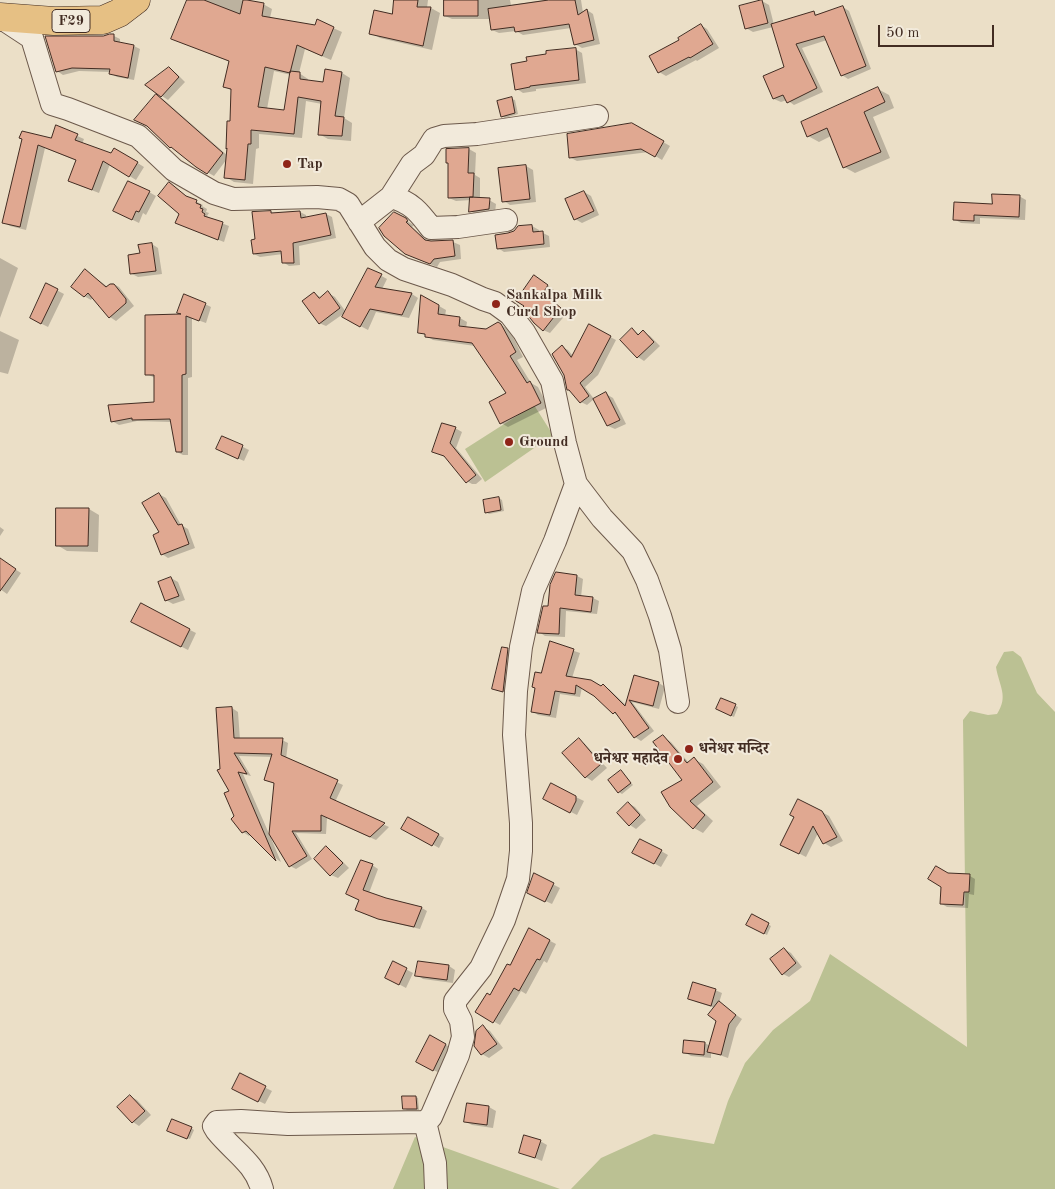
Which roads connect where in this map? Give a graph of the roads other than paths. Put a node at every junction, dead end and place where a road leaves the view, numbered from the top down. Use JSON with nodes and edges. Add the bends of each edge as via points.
{"nodes":[{"id":1,"x":136,"y":0,"type":"edge"},
{"id":2,"x":0,"y":17,"type":"edge"},
{"id":3,"x":597,"y":116,"type":"dead end"},
{"id":4,"x":391,"y":197,"type":"junction"},
{"id":5,"x":506,"y":220,"type":"dead end"},
{"id":6,"x":359,"y":222,"type":"junction"},
{"id":7,"x":576,"y":484,"type":"junction"},
{"id":8,"x":678,"y":702,"type":"dead end"},
{"id":9,"x":425,"y":1122,"type":"junction"},
{"id":10,"x":262,"y":1189,"type":"edge"},
{"id":11,"x":436,"y":1189,"type":"edge"}],
"edges":[{"from":1,"to":2,"type":"main road","number":"F29","via":[[103,20]]},
{"from":2,"to":6,"type":"street","via":[[32,38],[52,104],[138,136],[174,170],[214,193],[233,199],[339,199],[348,204]]},
{"from":3,"to":4,"type":"street","via":[[434,139],[424,155],[412,164]]},
{"from":4,"to":5,"type":"street","via":[[406,201],[431,228]]},
{"from":4,"to":6,"type":"street"},
{"from":6,"to":7,"type":"street","via":[[388,260],[496,303],[510,314],[552,381]]},
{"from":7,"to":8,"type":"street","via":[[633,551],[647,580],[670,650]]},
{"from":7,"to":9,"type":"street","via":[[533,591],[521,647],[514,735],[521,823],[518,879],[504,920],[481,968],[455,1001],[463,1037],[444,1088],[431,1117]]},
{"from":9,"to":10,"type":"street","via":[[217,1122],[214,1126],[217,1131],[252,1167]]},
{"from":9,"to":11,"type":"street","via":[[435,1163]]}]}
